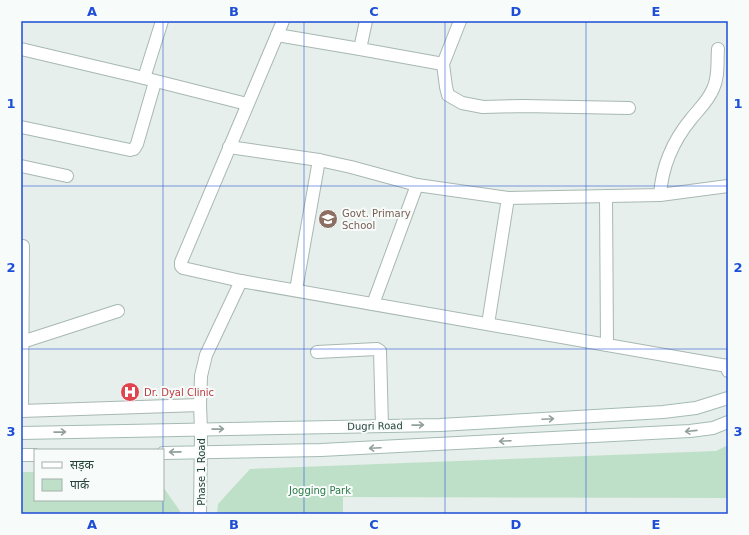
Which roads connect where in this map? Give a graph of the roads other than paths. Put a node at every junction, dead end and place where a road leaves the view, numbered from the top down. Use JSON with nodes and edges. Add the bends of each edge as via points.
{"nodes":[{"id":1,"x":162,"y":21,"type":"edge"},
{"id":2,"x":283,"y":21,"type":"edge"},
{"id":3,"x":366,"y":21,"type":"edge"},
{"id":4,"x":460,"y":21,"type":"edge"},
{"id":5,"x":277,"y":35,"type":"junction"},
{"id":6,"x":21,"y":49,"type":"edge"},
{"id":7,"x":360,"y":49,"type":"junction"},
{"id":8,"x":718,"y":49,"type":"dead end"},
{"id":9,"x":443,"y":64,"type":"junction"},
{"id":10,"x":149,"y":80,"type":"junction"},
{"id":11,"x":247,"y":104,"type":"junction"},
{"id":12,"x":629,"y":108,"type":"dead end"},
{"id":13,"x":21,"y":126,"type":"edge"},
{"id":14,"x":230,"y":147,"type":"junction"},
{"id":15,"x":319,"y":160,"type":"junction"},
{"id":16,"x":21,"y":166,"type":"edge"},
{"id":17,"x":67,"y":176,"type":"dead end"},
{"id":18,"x":417,"y":185,"type":"junction"},
{"id":19,"x":728,"y":186,"type":"edge"},
{"id":20,"x":660,"y":195,"type":"junction"},
{"id":21,"x":606,"y":196,"type":"junction"},
{"id":22,"x":508,"y":198,"type":"junction"},
{"id":23,"x":21,"y":246,"type":"edge"},
{"id":24,"x":241,"y":281,"type":"junction"},
{"id":25,"x":296,"y":290,"type":"junction"},
{"id":26,"x":373,"y":304,"type":"junction"},
{"id":27,"x":118,"y":311,"type":"dead end"},
{"id":28,"x":488,"y":324,"type":"junction"},
{"id":29,"x":22,"y":342,"type":"junction"},
{"id":30,"x":607,"y":345,"type":"junction"},
{"id":31,"x":316,"y":352,"type":"dead end"},
{"id":32,"x":728,"y":367,"type":"edge"},
{"id":33,"x":728,"y":398,"type":"edge"},
{"id":34,"x":200,"y":405,"type":"junction"},
{"id":35,"x":22,"y":411,"type":"edge"},
{"id":36,"x":728,"y":422,"type":"edge"},
{"id":37,"x":382,"y":426,"type":"junction"},
{"id":38,"x":201,"y":430,"type":"junction"},
{"id":39,"x":21,"y":433,"type":"edge"},
{"id":40,"x":201,"y":452,"type":"junction"},
{"id":41,"x":164,"y":453,"type":"edge"},
{"id":42,"x":34,"y":454,"type":"edge"},
{"id":43,"x":21,"y":455,"type":"edge"},
{"id":44,"x":200,"y":514,"type":"edge"}],
"edges":[{"from":1,"to":10,"type":"street"},
{"from":2,"to":5,"type":"street"},
{"from":3,"to":7,"type":"street"},
{"from":4,"to":9,"type":"street"},
{"from":5,"to":7,"type":"street"},
{"from":5,"to":11,"type":"street"},
{"from":6,"to":10,"type":"street"},
{"from":7,"to":9,"type":"street"},
{"from":8,"to":20,"type":"street","via":[[714,88],[681,132],[664,168]]},
{"from":9,"to":12,"type":"street","via":[[448,95],[462,103],[483,107]]},
{"from":10,"to":11,"type":"street"},
{"from":10,"to":13,"type":"street","via":[[134,149]]},
{"from":11,"to":14,"type":"street"},
{"from":14,"to":15,"type":"street"},
{"from":14,"to":24,"type":"street","via":[[181,266]]},
{"from":15,"to":18,"type":"street"},
{"from":15,"to":25,"type":"street"},
{"from":16,"to":17,"type":"street"},
{"from":18,"to":22,"type":"street"},
{"from":18,"to":26,"type":"street"},
{"from":19,"to":20,"type":"street"},
{"from":20,"to":21,"type":"street"},
{"from":21,"to":22,"type":"street"},
{"from":21,"to":30,"type":"street"},
{"from":22,"to":28,"type":"street"},
{"from":23,"to":29,"type":"street"},
{"from":24,"to":25,"type":"street"},
{"from":24,"to":34,"type":"street","name":"Phase 1 Road","via":[[206,355],[201,376]]},
{"from":25,"to":26,"type":"street"},
{"from":26,"to":28,"type":"street"},
{"from":27,"to":29,"type":"street"},
{"from":28,"to":30,"type":"street"},
{"from":29,"to":35,"type":"street"},
{"from":30,"to":32,"type":"street"},
{"from":31,"to":37,"type":"street","via":[[377,349],[380,351]]},
{"from":37,"to":33,"type":"street","name":"Dugri Road","one_way":true,"via":[[663,412],[696,408]]},
{"from":34,"to":35,"type":"street"},
{"from":34,"to":38,"type":"street","name":"Phase 1 Road"},
{"from":36,"to":40,"type":"street","name":"Dugri Road","one_way":true,"via":[[713,428],[690,431],[321,450]]},
{"from":38,"to":37,"type":"street","name":"Dugri Road","one_way":true},
{"from":39,"to":38,"type":"street","name":"Dugri Road","one_way":true},
{"from":38,"to":40,"type":"street","name":"Phase 1 Road"},
{"from":40,"to":41,"type":"street","name":"Dugri Road","one_way":true},
{"from":40,"to":44,"type":"street","name":"Phase 1 Road"},
{"from":42,"to":43,"type":"street"}]}
